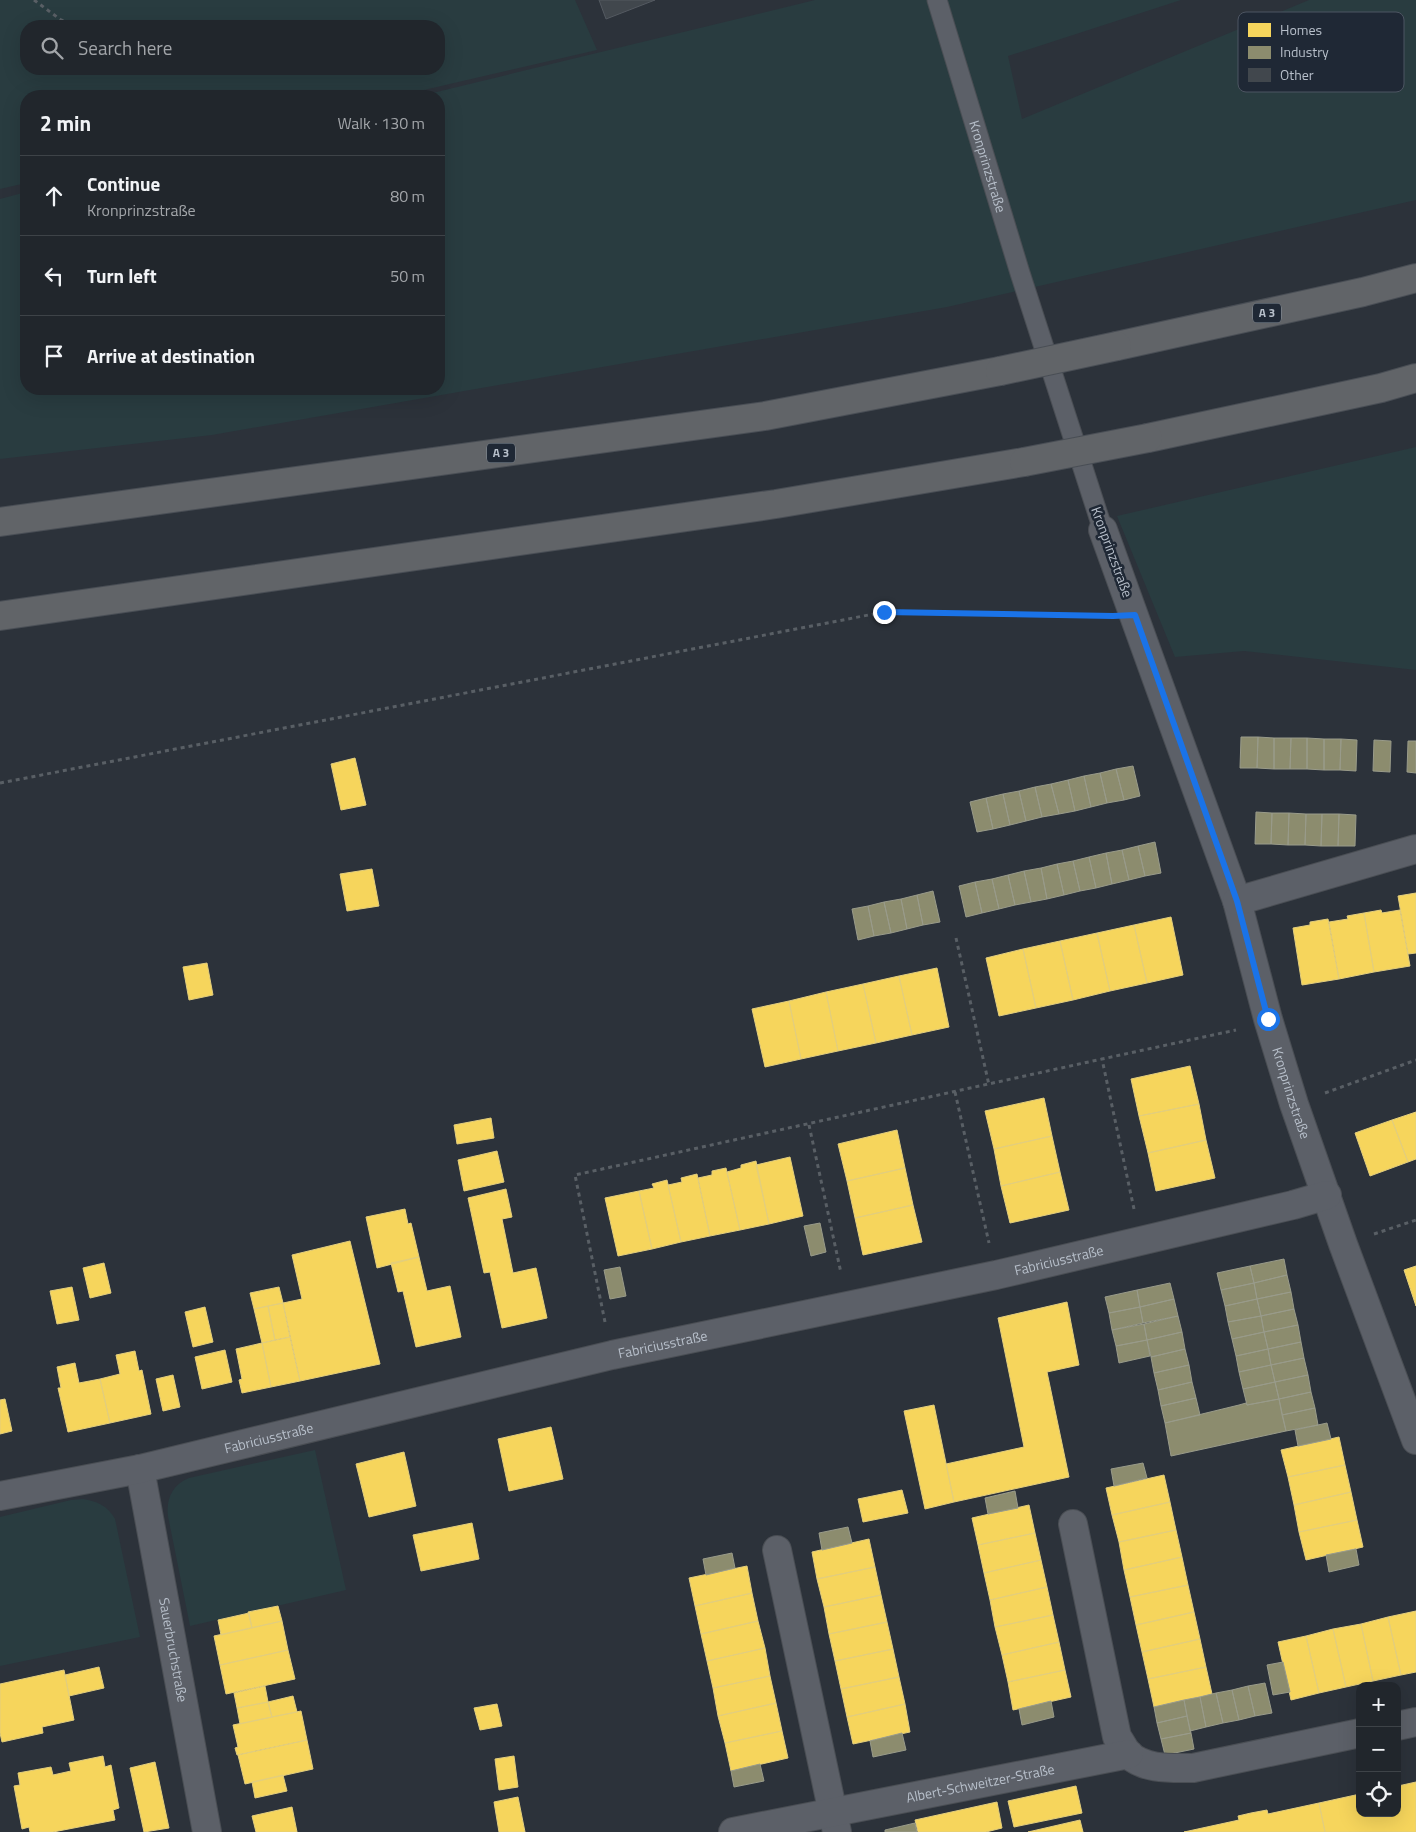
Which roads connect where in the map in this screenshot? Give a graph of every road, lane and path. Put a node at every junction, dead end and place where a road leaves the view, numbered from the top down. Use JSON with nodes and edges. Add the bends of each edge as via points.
{"nodes":[{"id":1,"x":34,"y":0,"type":"edge"},
{"id":2,"x":937,"y":0,"type":"edge"},
{"id":3,"x":61,"y":20,"type":"edge"},
{"id":4,"x":1416,"y":278,"type":"edge"},
{"id":5,"x":1416,"y":378,"type":"edge"},
{"id":6,"x":0,"y":522,"type":"edge"},
{"id":7,"x":1103,"y":530,"type":"joint"},
{"id":8,"x":1135,"y":615,"type":"junction"},
{"id":9,"x":0,"y":616,"type":"edge"},
{"id":10,"x":0,"y":783,"type":"edge"},
{"id":11,"x":1416,"y":849,"type":"edge"},
{"id":12,"x":1237,"y":901,"type":"junction"},
{"id":13,"x":956,"y":938,"type":"dead end"},
{"id":14,"x":1268,"y":1019,"type":"junction"},
{"id":15,"x":1102,"y":1059,"type":"junction"},
{"id":16,"x":1416,"y":1060,"type":"edge"},
{"id":17,"x":989,"y":1085,"type":"junction"},
{"id":18,"x":955,"y":1092,"type":"junction"},
{"id":19,"x":1294,"y":1104,"type":"junction"},
{"id":20,"x":809,"y":1125,"type":"junction"},
{"id":21,"x":1327,"y":1195,"type":"junction"},
{"id":22,"x":1416,"y":1220,"type":"edge"},
{"id":23,"x":1141,"y":1241,"type":"junction"},
{"id":24,"x":1343,"y":1244,"type":"junction"},
{"id":25,"x":996,"y":1276,"type":"junction"},
{"id":26,"x":848,"y":1307,"type":"junction"},
{"id":27,"x":612,"y":1355,"type":"junction"},
{"id":28,"x":1416,"y":1440,"type":"edge"},
{"id":29,"x":140,"y":1469,"type":"junction"},
{"id":30,"x":0,"y":1496,"type":"edge"},
{"id":31,"x":1073,"y":1524,"type":"dead end"},
{"id":32,"x":776,"y":1550,"type":"dead end"},
{"id":33,"x":1416,"y":1722,"type":"edge"},
{"id":34,"x":1401,"y":1725,"type":"edge"},
{"id":35,"x":1356,"y":1735,"type":"edge"},
{"id":36,"x":1129,"y":1754,"type":"junction"},
{"id":37,"x":835,"y":1822,"type":"edge"},
{"id":38,"x":207,"y":1832,"type":"edge"},
{"id":39,"x":733,"y":1832,"type":"edge"}],
"edges":[{"from":1,"to":3,"type":"path"},
{"from":2,"to":7,"type":"lane","name":"Kronprinzstraße"},
{"from":4,"to":6,"type":"highway","number":"A 3","bridge":true,"via":[[1000,371],[765,416]]},
{"from":5,"to":9,"type":"highway","bridge":true,"via":[[1148,438],[1024,462],[766,505]]},
{"from":7,"to":8,"type":"street","name":"Kronprinzstraße"},
{"from":8,"to":10,"type":"path","via":[[884,612]]},
{"from":8,"to":12,"type":"street","name":"Kronprinzstraße"},
{"from":11,"to":12,"type":"street"},
{"from":12,"to":14,"type":"street","name":"Kronprinzstraße"},
{"from":13,"to":17,"type":"path"},
{"from":14,"to":15,"type":"path","via":[[1234,1030]]},
{"from":14,"to":19,"type":"street","name":"Kronprinzstraße"},
{"from":15,"to":17,"type":"path"},
{"from":15,"to":23,"type":"path"},
{"from":16,"to":19,"type":"path"},
{"from":17,"to":18,"type":"path"},
{"from":18,"to":20,"type":"path"},
{"from":18,"to":25,"type":"path"},
{"from":19,"to":21,"type":"street","name":"Kronprinzstraße"},
{"from":20,"to":26,"type":"path"},
{"from":20,"to":27,"type":"path","via":[[575,1175]]},
{"from":21,"to":23,"type":"street","name":"Fabriciusstraße"},
{"from":21,"to":24,"type":"street","name":"Kronprinzstraße"},
{"from":22,"to":24,"type":"path"},
{"from":23,"to":25,"type":"street","name":"Fabriciusstraße"},
{"from":24,"to":28,"type":"street","name":"Kronprinzstraße"},
{"from":25,"to":26,"type":"street","name":"Fabriciusstraße"},
{"from":26,"to":27,"type":"street","name":"Fabriciusstraße"},
{"from":27,"to":29,"type":"street","name":"Fabriciusstraße"},
{"from":29,"to":30,"type":"street","name":"Fabriciusstraße"},
{"from":29,"to":38,"type":"street","name":"Sauerbruchstraße"},
{"from":31,"to":36,"type":"street","via":[[1117,1737]]},
{"from":32,"to":37,"type":"street"},
{"from":33,"to":34,"type":"street"},
{"from":35,"to":36,"type":"street","via":[[1193,1768],[1146,1764]]},
{"from":36,"to":37,"type":"street","name":"Albert-Schweitzer-Straße"},
{"from":37,"to":39,"type":"street","name":"Albert-Schweitzer-Straße"}]}
